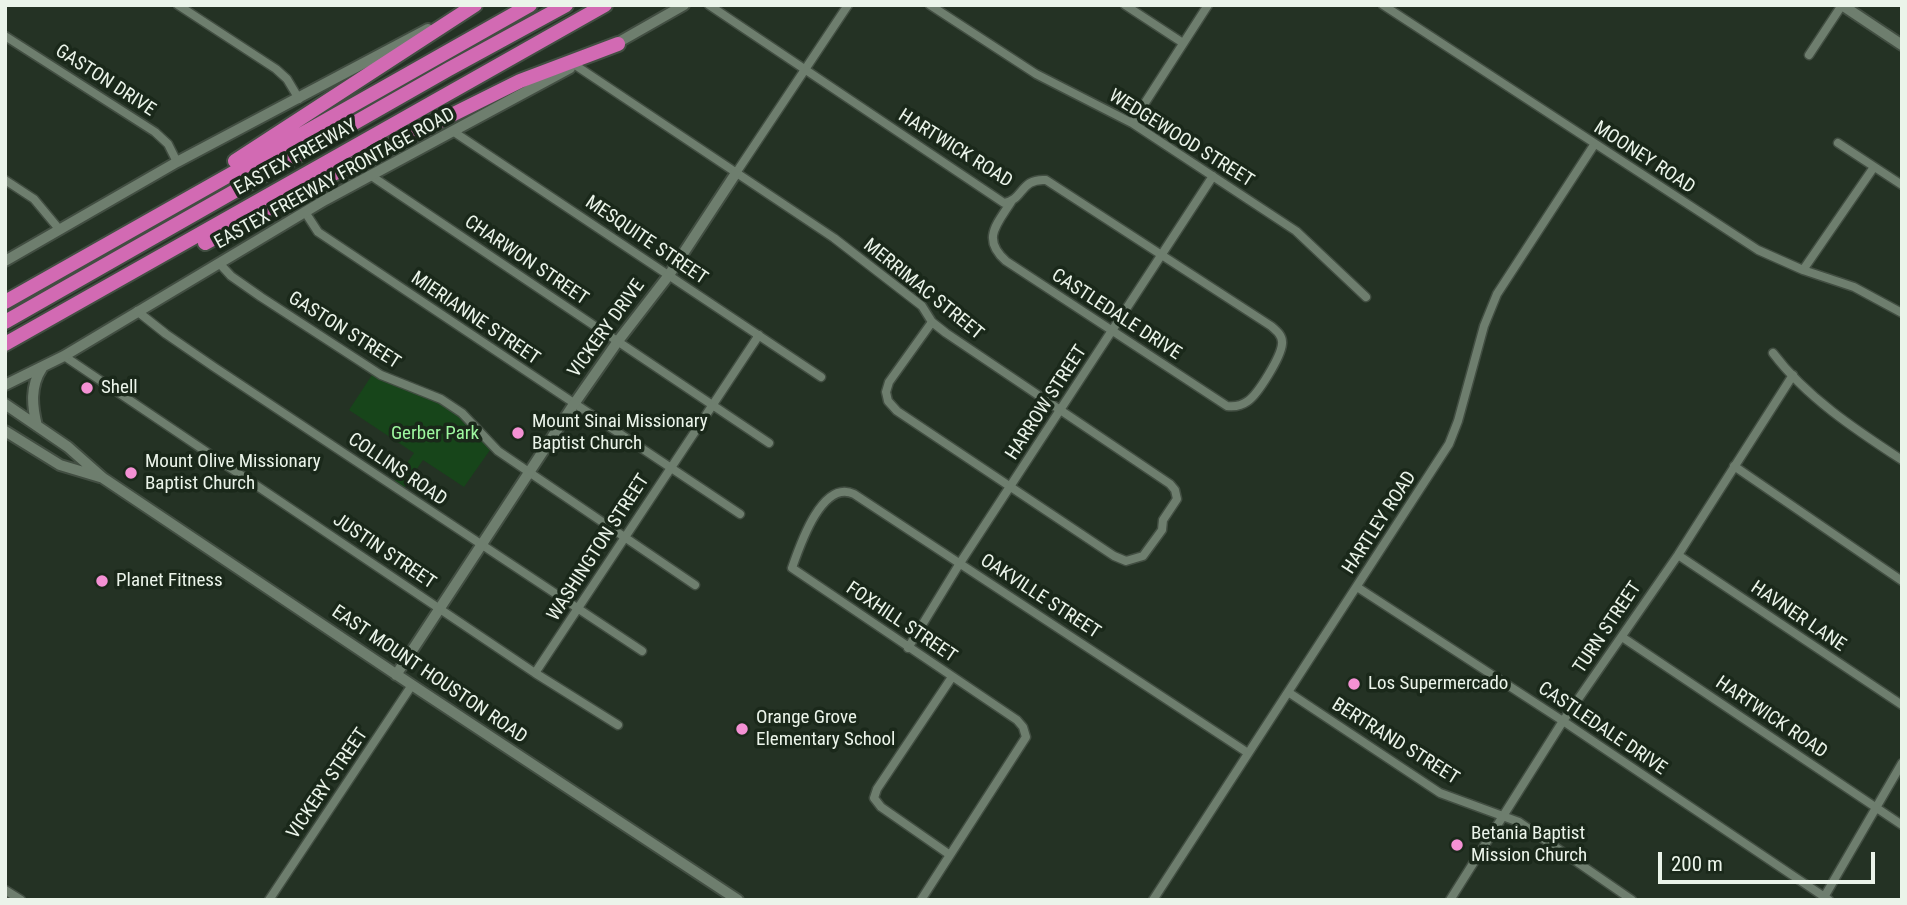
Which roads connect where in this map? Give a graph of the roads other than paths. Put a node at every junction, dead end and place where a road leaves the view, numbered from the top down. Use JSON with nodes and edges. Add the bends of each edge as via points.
{"nodes":[{"id":1,"x":178,"y":5,"type":"edge"},
{"id":2,"x":472,"y":5,"type":"edge"},
{"id":3,"x":530,"y":5,"type":"edge"},
{"id":4,"x":566,"y":5,"type":"edge"},
{"id":5,"x":606,"y":5,"type":"edge"},
{"id":6,"x":684,"y":5,"type":"edge"},
{"id":7,"x":709,"y":5,"type":"edge"},
{"id":8,"x":848,"y":5,"type":"edge"},
{"id":9,"x":930,"y":5,"type":"edge"},
{"id":10,"x":1125,"y":5,"type":"edge"},
{"id":11,"x":1208,"y":5,"type":"edge"},
{"id":12,"x":1842,"y":5,"type":"edge"},
{"id":13,"x":1388,"y":7,"type":"edge"},
{"id":14,"x":5,"y":36,"type":"edge"},
{"id":15,"x":1183,"y":43,"type":"junction"},
{"id":16,"x":618,"y":44,"type":"junction"},
{"id":17,"x":1902,"y":45,"type":"edge"},
{"id":18,"x":1809,"y":55,"type":"dead end"},
{"id":19,"x":575,"y":65,"type":"junction"},
{"id":20,"x":805,"y":71,"type":"junction"},
{"id":21,"x":299,"y":99,"type":"junction"},
{"id":22,"x":1132,"y":123,"type":"junction"},
{"id":23,"x":454,"y":132,"type":"junction"},
{"id":24,"x":1838,"y":143,"type":"dead end"},
{"id":25,"x":1594,"y":145,"type":"junction"},
{"id":26,"x":177,"y":162,"type":"junction"},
{"id":27,"x":1874,"y":166,"type":"junction"},
{"id":28,"x":736,"y":173,"type":"junction"},
{"id":29,"x":370,"y":175,"type":"junction"},
{"id":30,"x":1213,"y":176,"type":"junction"},
{"id":31,"x":5,"y":180,"type":"edge"},
{"id":32,"x":1902,"y":185,"type":"edge"},
{"id":33,"x":194,"y":195,"type":"junction"},
{"id":34,"x":1011,"y":202,"type":"junction"},
{"id":35,"x":305,"y":212,"type":"junction"},
{"id":36,"x":59,"y":229,"type":"junction"},
{"id":37,"x":167,"y":253,"type":"junction"},
{"id":38,"x":1163,"y":254,"type":"junction"},
{"id":39,"x":5,"y":261,"type":"edge"},
{"id":40,"x":220,"y":264,"type":"junction"},
{"id":41,"x":1803,"y":271,"type":"junction"},
{"id":42,"x":669,"y":275,"type":"junction"},
{"id":43,"x":1366,"y":297,"type":"dead end"},
{"id":44,"x":5,"y":302,"type":"edge"},
{"id":45,"x":137,"y":311,"type":"junction"},
{"id":46,"x":1902,"y":313,"type":"edge"},
{"id":47,"x":5,"y":322,"type":"edge"},
{"id":48,"x":932,"y":322,"type":"junction"},
{"id":49,"x":1112,"y":331,"type":"junction"},
{"id":50,"x":759,"y":335,"type":"junction"},
{"id":51,"x":618,"y":341,"type":"junction"},
{"id":52,"x":5,"y":344,"type":"edge"},
{"id":53,"x":1773,"y":353,"type":"dead end"},
{"id":54,"x":64,"y":356,"type":"junction"},
{"id":55,"x":43,"y":366,"type":"junction"},
{"id":56,"x":1793,"y":375,"type":"junction"},
{"id":57,"x":821,"y":377,"type":"dead end"},
{"id":58,"x":9,"y":381,"type":"edge"},
{"id":59,"x":1263,"y":381,"type":"joint"},
{"id":60,"x":5,"y":404,"type":"edge"},
{"id":61,"x":574,"y":404,"type":"junction"},
{"id":62,"x":713,"y":405,"type":"junction"},
{"id":63,"x":1061,"y":410,"type":"junction"},
{"id":64,"x":37,"y":426,"type":"junction"},
{"id":65,"x":5,"y":431,"type":"edge"},
{"id":66,"x":60,"y":442,"type":"junction"},
{"id":67,"x":769,"y":443,"type":"dead end"},
{"id":68,"x":49,"y":459,"type":"junction"},
{"id":69,"x":1902,"y":460,"type":"edge"},
{"id":70,"x":1734,"y":466,"type":"junction"},
{"id":71,"x":671,"y":469,"type":"junction"},
{"id":72,"x":529,"y":473,"type":"junction"},
{"id":73,"x":103,"y":478,"type":"junction"},
{"id":74,"x":1011,"y":486,"type":"junction"},
{"id":75,"x":818,"y":513,"type":"joint"},
{"id":76,"x":740,"y":514,"type":"dead end"},
{"id":77,"x":625,"y":538,"type":"junction"},
{"id":78,"x":482,"y":545,"type":"junction"},
{"id":79,"x":1678,"y":555,"type":"junction"},
{"id":80,"x":960,"y":563,"type":"junction"},
{"id":81,"x":1902,"y":580,"type":"edge"},
{"id":82,"x":695,"y":585,"type":"dead end"},
{"id":83,"x":1357,"y":587,"type":"junction"},
{"id":84,"x":440,"y":609,"type":"junction"},
{"id":85,"x":578,"y":609,"type":"junction"},
{"id":86,"x":1622,"y":637,"type":"junction"},
{"id":87,"x":908,"y":648,"type":"junction"},
{"id":88,"x":642,"y":651,"type":"dead end"},
{"id":89,"x":535,"y":673,"type":"junction"},
{"id":90,"x":397,"y":675,"type":"junction"},
{"id":91,"x":952,"y":677,"type":"junction"},
{"id":92,"x":412,"y":685,"type":"junction"},
{"id":93,"x":1288,"y":692,"type":"junction"},
{"id":94,"x":1902,"y":705,"type":"edge"},
{"id":95,"x":1563,"y":722,"type":"junction"},
{"id":96,"x":618,"y":725,"type":"dead end"},
{"id":97,"x":1248,"y":753,"type":"junction"},
{"id":98,"x":1902,"y":763,"type":"edge"},
{"id":99,"x":1877,"y":808,"type":"junction"},
{"id":100,"x":1503,"y":816,"type":"junction"},
{"id":101,"x":1902,"y":825,"type":"edge"},
{"id":102,"x":950,"y":855,"type":"junction"},
{"id":103,"x":5,"y":890,"type":"edge"},
{"id":104,"x":1825,"y":899,"type":"edge"},
{"id":105,"x":21,"y":900,"type":"edge"},
{"id":106,"x":269,"y":900,"type":"edge"},
{"id":107,"x":738,"y":900,"type":"edge"},
{"id":108,"x":921,"y":900,"type":"edge"},
{"id":109,"x":1153,"y":900,"type":"edge"},
{"id":110,"x":1450,"y":900,"type":"edge"},
{"id":111,"x":1632,"y":900,"type":"edge"}],
"edges":[{"from":1,"to":21,"type":"street","via":[[276,69]]},
{"from":2,"to":21,"type":"street"},
{"from":2,"to":33,"type":"highway","via":[[221,170]]},
{"from":3,"to":33,"type":"highway","name":"EASTEX FREEWAY"},
{"from":4,"to":47,"type":"highway"},
{"from":5,"to":37,"type":"highway","name":"EASTEX FREEWAY"},
{"from":6,"to":16,"type":"street","name":"EASTEX FREEWAY FRONTAGE ROAD"},
{"from":7,"to":20,"type":"street","name":"HARTWICK ROAD"},
{"from":8,"to":20,"type":"street","name":"VICKERY DRIVE"},
{"from":9,"to":22,"type":"street","name":"WEDGEWOOD STREET","via":[[1036,74]]},
{"from":10,"to":15,"type":"street"},
{"from":11,"to":15,"type":"street"},
{"from":12,"to":17,"type":"street"},
{"from":12,"to":18,"type":"street"},
{"from":13,"to":25,"type":"street","name":"MOONEY ROAD"},
{"from":14,"to":26,"type":"street","name":"GASTON DRIVE","via":[[155,132]]},
{"from":15,"to":22,"type":"street"},
{"from":16,"to":19,"type":"street","name":"EASTEX FREEWAY FRONTAGE ROAD"},
{"from":16,"to":37,"type":"highway","via":[[520,81],[194,249]]},
{"from":19,"to":23,"type":"street","name":"EASTEX FREEWAY FRONTAGE ROAD"},
{"from":19,"to":28,"type":"street","name":"MERRIMAC STREET"},
{"from":20,"to":28,"type":"street","name":"VICKERY DRIVE"},
{"from":20,"to":34,"type":"street","name":"HARTWICK ROAD","via":[[1004,203]]},
{"from":21,"to":26,"type":"street"},
{"from":22,"to":30,"type":"street","name":"WEDGEWOOD STREET"},
{"from":23,"to":29,"type":"street","name":"EASTEX FREEWAY FRONTAGE ROAD"},
{"from":23,"to":42,"type":"street","name":"MESQUITE STREET"},
{"from":24,"to":27,"type":"street"},
{"from":25,"to":41,"type":"street","name":"MOONEY ROAD","via":[[1758,250]]},
{"from":25,"to":83,"type":"street","name":"HARTLEY ROAD","via":[[1497,293],[1454,433]]},
{"from":26,"to":36,"type":"street"},
{"from":27,"to":32,"type":"street"},
{"from":27,"to":41,"type":"street"},
{"from":28,"to":42,"type":"street","name":"VICKERY DRIVE"},
{"from":28,"to":48,"type":"street","name":"MERRIMAC STREET","via":[[834,238],[922,306]]},
{"from":29,"to":35,"type":"street","name":"EASTEX FREEWAY FRONTAGE ROAD"},
{"from":29,"to":51,"type":"street","name":"CHARWON STREET"},
{"from":30,"to":38,"type":"street","name":"HARROW STREET"},
{"from":30,"to":43,"type":"street","name":"WEDGEWOOD STREET","via":[[1296,231]]},
{"from":31,"to":36,"type":"street","via":[[34,199]]},
{"from":33,"to":44,"type":"highway","name":"EASTEX FREEWAY"},
{"from":34,"to":38,"type":"street","name":"HARTWICK ROAD","via":[[1027,184],[1046,180]]},
{"from":34,"to":49,"type":"street","name":"CASTLEDALE DRIVE","via":[[994,230],[997,253]]},
{"from":35,"to":40,"type":"street","name":"EASTEX FREEWAY FRONTAGE ROAD"},
{"from":35,"to":61,"type":"street","name":"MIERIANNE STREET","via":[[318,232]]},
{"from":36,"to":39,"type":"street"},
{"from":37,"to":52,"type":"highway","name":"EASTEX FREEWAY"},
{"from":38,"to":49,"type":"street","name":"HARROW STREET"},
{"from":38,"to":59,"type":"street","name":"HARTWICK ROAD","via":[[1279,332],[1280,350]]},
{"from":40,"to":45,"type":"street","name":"EASTEX FREEWAY FRONTAGE ROAD"},
{"from":40,"to":72,"type":"street","name":"GASTON STREET","via":[[261,297],[381,375],[441,399],[462,413],[498,451]]},
{"from":41,"to":46,"type":"street","name":"MOONEY ROAD","via":[[1854,287]]},
{"from":42,"to":50,"type":"street","name":"MESQUITE STREET"},
{"from":42,"to":51,"type":"street","name":"VICKERY DRIVE"},
{"from":45,"to":54,"type":"street","name":"EASTEX FREEWAY FRONTAGE ROAD"},
{"from":45,"to":78,"type":"street","name":"COLLINS ROAD"},
{"from":48,"to":63,"type":"street","name":"MERRIMAC STREET"},
{"from":48,"to":74,"type":"street","via":[[890,382],[888,401],[939,441]]},
{"from":49,"to":59,"type":"street","name":"CASTLEDALE DRIVE","via":[[1227,405],[1235,407],[1251,399]]},
{"from":49,"to":63,"type":"street","name":"HARROW STREET"},
{"from":50,"to":57,"type":"street","name":"MESQUITE STREET"},
{"from":50,"to":62,"type":"street","name":"WASHINGTON STREET"},
{"from":51,"to":61,"type":"street","name":"VICKERY DRIVE"},
{"from":51,"to":62,"type":"street","name":"CHARWON STREET"},
{"from":53,"to":56,"type":"street"},
{"from":54,"to":55,"type":"street","name":"EASTEX FREEWAY FRONTAGE ROAD"},
{"from":54,"to":84,"type":"street","name":"JUSTIN STREET"},
{"from":55,"to":58,"type":"street","name":"EASTEX FREEWAY FRONTAGE ROAD"},
{"from":55,"to":64,"type":"street","via":[[34,391]]},
{"from":56,"to":69,"type":"street"},
{"from":56,"to":70,"type":"street","name":"TURN STREET"},
{"from":60,"to":64,"type":"street","name":"EAST MOUNT HOUSTON ROAD"},
{"from":61,"to":71,"type":"street","name":"MIERIANNE STREET"},
{"from":61,"to":72,"type":"street","name":"VICKERY DRIVE"},
{"from":62,"to":67,"type":"street","name":"CHARWON STREET"},
{"from":62,"to":71,"type":"street","name":"WASHINGTON STREET"},
{"from":63,"to":74,"type":"street","name":"HARROW STREET"},
{"from":63,"to":74,"type":"street","name":"MERRIMAC STREET","via":[[1160,475],[1175,490],[1177,499],[1162,530],[1143,556],[1132,561],[1120,559]]},
{"from":64,"to":66,"type":"street","name":"EAST MOUNT HOUSTON ROAD"},
{"from":65,"to":68,"type":"street","name":"EAST MOUNT HOUSTON ROAD"},
{"from":66,"to":68,"type":"street"},
{"from":66,"to":73,"type":"street","name":"EAST MOUNT HOUSTON ROAD"},
{"from":68,"to":73,"type":"street","name":"EAST MOUNT HOUSTON ROAD"},
{"from":70,"to":79,"type":"street","name":"TURN STREET"},
{"from":70,"to":81,"type":"street"},
{"from":71,"to":76,"type":"street","name":"MIERIANNE STREET"},
{"from":71,"to":77,"type":"street","name":"WASHINGTON STREET"},
{"from":72,"to":77,"type":"street","name":"GASTON STREET"},
{"from":72,"to":78,"type":"street","name":"VICKERY DRIVE"},
{"from":73,"to":90,"type":"street","name":"EAST MOUNT HOUSTON ROAD"},
{"from":74,"to":80,"type":"street","name":"HARROW STREET"},
{"from":75,"to":80,"type":"street","name":"OAKVILLE STREET","via":[[830,496],[848,491]]},
{"from":75,"to":87,"type":"street","name":"FOXHILL STREET","via":[[802,537],[792,568]]},
{"from":77,"to":82,"type":"street","name":"GASTON STREET"},
{"from":77,"to":85,"type":"street","name":"WASHINGTON STREET"},
{"from":78,"to":84,"type":"street","name":"VICKERY DRIVE"},
{"from":78,"to":85,"type":"street","name":"COLLINS ROAD"},
{"from":79,"to":86,"type":"street","name":"TURN STREET"},
{"from":79,"to":94,"type":"street","name":"HAVNER LANE"},
{"from":80,"to":87,"type":"street","name":"HARROW STREET"},
{"from":80,"to":97,"type":"street","name":"OAKVILLE STREET"},
{"from":83,"to":93,"type":"street","name":"HARTLEY ROAD"},
{"from":83,"to":95,"type":"street","name":"CASTLEDALE DRIVE"},
{"from":84,"to":89,"type":"street","name":"JUSTIN STREET"},
{"from":84,"to":90,"type":"street","name":"VICKERY DRIVE"},
{"from":85,"to":88,"type":"street","name":"COLLINS ROAD"},
{"from":85,"to":89,"type":"street","name":"WASHINGTON STREET"},
{"from":86,"to":95,"type":"street","name":"TURN STREET"},
{"from":86,"to":99,"type":"street","name":"HARTWICK ROAD"},
{"from":87,"to":91,"type":"street","name":"FOXHILL STREET"},
{"from":89,"to":96,"type":"street","name":"JUSTIN STREET"},
{"from":90,"to":92,"type":"street","name":"EAST MOUNT HOUSTON ROAD"},
{"from":91,"to":102,"type":"street","name":"FOXHILL STREET","via":[[1017,720],[1026,737]]},
{"from":91,"to":102,"type":"street","via":[[874,798]]},
{"from":92,"to":106,"type":"street","name":"VICKERY STREET"},
{"from":92,"to":107,"type":"street","name":"EAST MOUNT HOUSTON ROAD"},
{"from":93,"to":97,"type":"street","name":"HARTLEY ROAD"},
{"from":93,"to":100,"type":"street","name":"BERTRAND STREET","via":[[1440,793]]},
{"from":95,"to":100,"type":"street","name":"TURN STREET"},
{"from":95,"to":104,"type":"street","name":"CASTLEDALE DRIVE"},
{"from":97,"to":109,"type":"street","name":"HARTLEY ROAD"},
{"from":98,"to":99,"type":"street"},
{"from":99,"to":101,"type":"street","name":"HARTWICK ROAD"},
{"from":99,"to":104,"type":"street"},
{"from":100,"to":110,"type":"street","name":"TURN STREET"},
{"from":100,"to":111,"type":"street","name":"BERTRAND STREET"},
{"from":102,"to":108,"type":"street"},
{"from":103,"to":105,"type":"street"}]}
